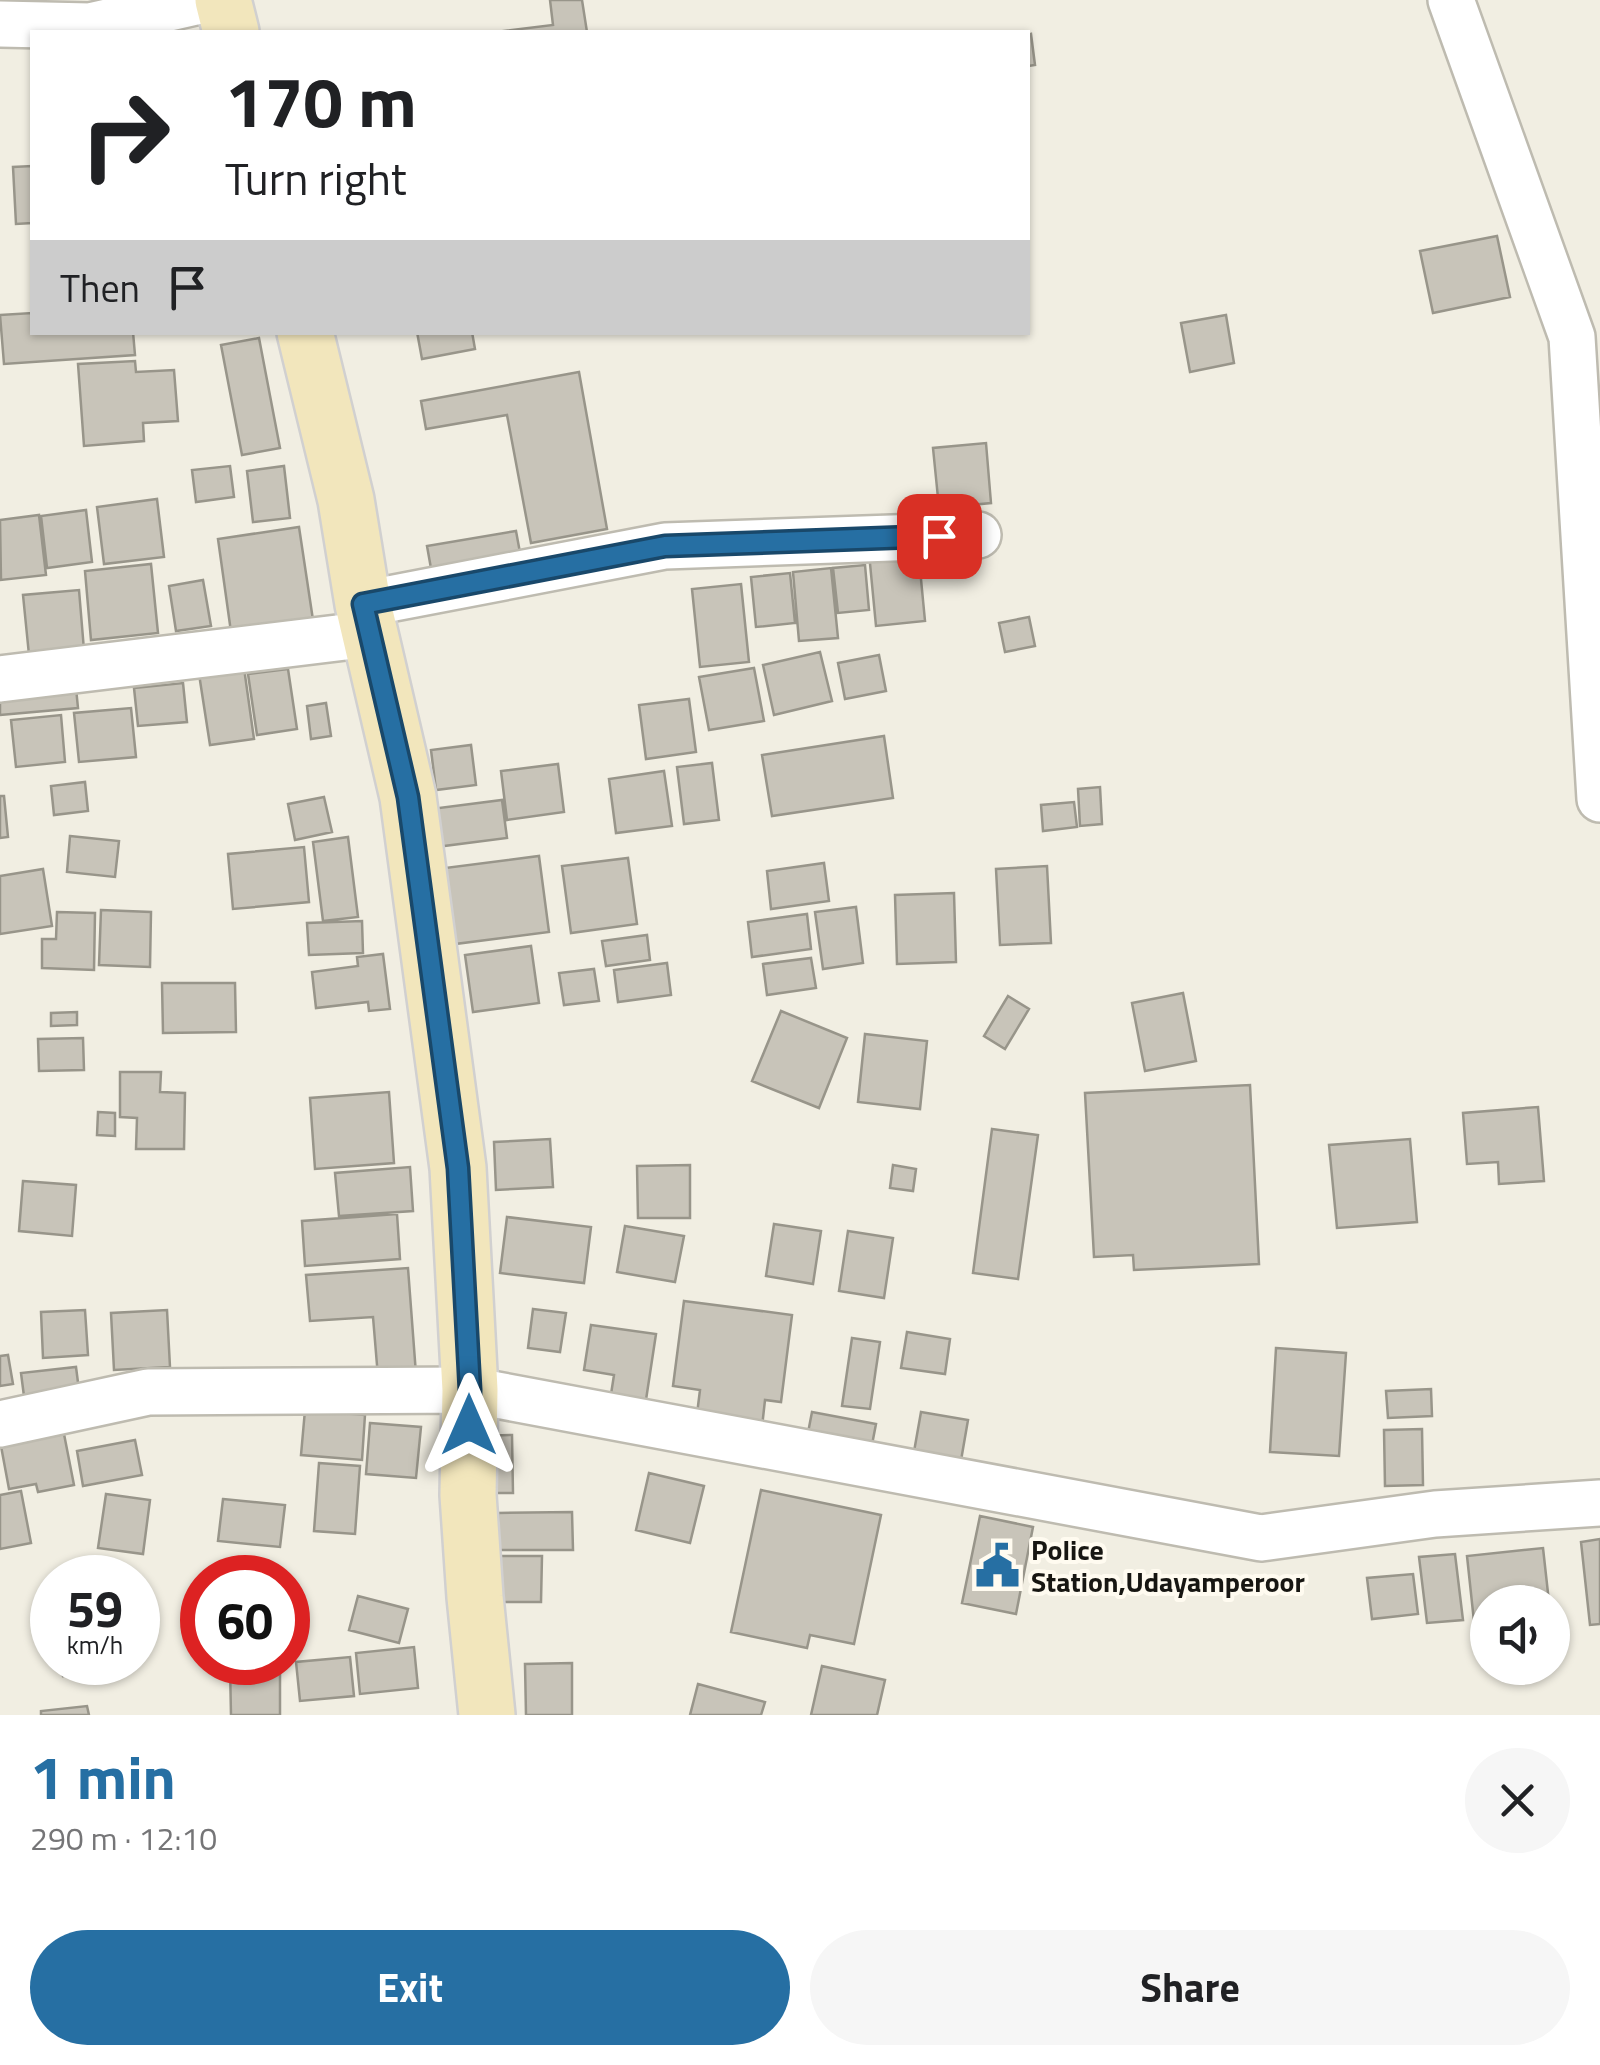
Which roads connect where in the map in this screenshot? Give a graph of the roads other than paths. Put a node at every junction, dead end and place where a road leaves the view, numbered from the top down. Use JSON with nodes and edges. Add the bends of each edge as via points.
{"nodes":[{"id":1,"x":204,"y":0,"type":"edge"},
{"id":2,"x":223,"y":0,"type":"edge"},
{"id":3,"x":1451,"y":0,"type":"edge"},
{"id":4,"x":0,"y":24,"type":"edge"},
{"id":5,"x":230,"y":30,"type":"edge"},
{"id":6,"x":306,"y":335,"type":"edge"},
{"id":7,"x":978,"y":534,"type":"dead end"},
{"id":8,"x":366,"y":619,"type":"junction"},
{"id":9,"x":0,"y":679,"type":"edge"},
{"id":10,"x":1600,"y":800,"type":"edge"},
{"id":11,"x":470,"y":1390,"type":"junction"},
{"id":12,"x":0,"y":1424,"type":"edge"},
{"id":13,"x":1600,"y":1502,"type":"edge"},
{"id":14,"x":488,"y":1715,"type":"edge"}],
"edges":[{"from":1,"to":4,"type":"street","via":[[90,26]]},
{"from":2,"to":5,"type":"main road"},
{"from":3,"to":10,"type":"street","via":[[1572,337]]},
{"from":6,"to":8,"type":"main road","via":[[346,500]]},
{"from":7,"to":8,"type":"street","via":[[665,546]]},
{"from":8,"to":9,"type":"street"},
{"from":8,"to":11,"type":"main road","via":[[408,797],[458,1168]]},
{"from":11,"to":12,"type":"street","via":[[148,1392]]},
{"from":11,"to":13,"type":"street","via":[[1260,1538],[1435,1514]]},
{"from":11,"to":14,"type":"main road","via":[[468,1495]]}]}
